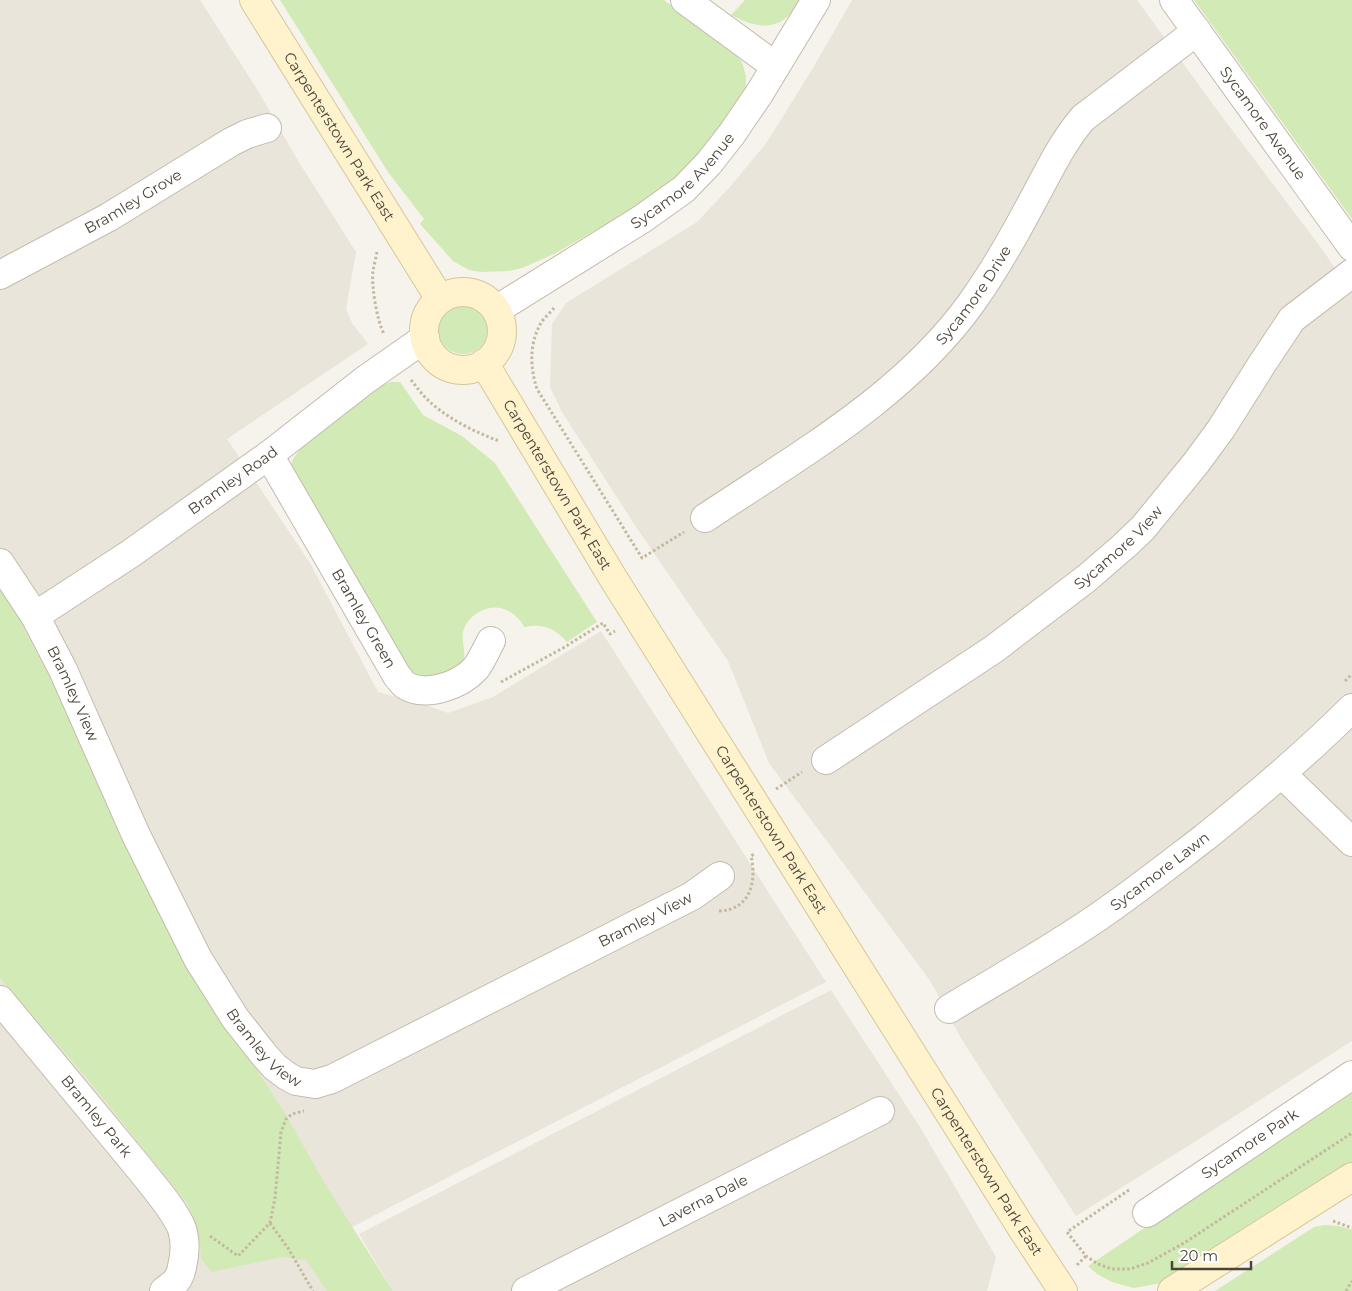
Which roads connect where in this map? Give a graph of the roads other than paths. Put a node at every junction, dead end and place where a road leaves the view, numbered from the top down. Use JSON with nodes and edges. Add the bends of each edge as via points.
{"nodes":[{"id":1,"x":254,"y":0,"type":"edge"},
{"id":2,"x":685,"y":0,"type":"edge"},
{"id":3,"x":816,"y":0,"type":"edge"},
{"id":4,"x":1174,"y":0,"type":"edge"},
{"id":5,"x":1197,"y":31,"type":"junction"},
{"id":6,"x":775,"y":66,"type":"junction"},
{"id":7,"x":267,"y":128,"type":"dead end"},
{"id":8,"x":1352,"y":247,"type":"edge"},
{"id":9,"x":1352,"y":273,"type":"edge"},
{"id":10,"x":0,"y":275,"type":"edge"},
{"id":11,"x":440,"y":299,"type":"junction"},
{"id":12,"x":496,"y":310,"type":"junction"},
{"id":13,"x":425,"y":338,"type":"junction"},
{"id":14,"x":484,"y":363,"type":"junction"},
{"id":15,"x":269,"y":455,"type":"junction"},
{"id":16,"x":705,"y":518,"type":"road end"},
{"id":17,"x":0,"y":563,"type":"edge"},
{"id":18,"x":35,"y":616,"type":"junction"},
{"id":19,"x":491,"y":641,"type":"dead end"},
{"id":20,"x":1352,"y":708,"type":"edge"},
{"id":21,"x":826,"y":760,"type":"dead end"},
{"id":22,"x":1282,"y":774,"type":"junction"},
{"id":23,"x":1352,"y":842,"type":"edge"},
{"id":24,"x":720,"y":876,"type":"dead end"},
{"id":25,"x":0,"y":1000,"type":"edge"},
{"id":26,"x":949,"y":1009,"type":"dead end"},
{"id":27,"x":1352,"y":1075,"type":"edge"},
{"id":28,"x":880,"y":1111,"type":"dead end"},
{"id":29,"x":1351,"y":1180,"type":"edge"},
{"id":30,"x":1146,"y":1213,"type":"dead end"},
{"id":31,"x":164,"y":1291,"type":"edge"},
{"id":32,"x":526,"y":1291,"type":"edge"},
{"id":33,"x":1063,"y":1291,"type":"edge"},
{"id":34,"x":1172,"y":1291,"type":"edge"}],
"edges":[{"from":1,"to":11,"type":"street","name":"Carpenterstown Park East"},
{"from":2,"to":6,"type":"street"},
{"from":3,"to":6,"type":"street","name":"Sycamore Avenue"},
{"from":4,"to":5,"type":"street","name":"Sycamore Avenue"},
{"from":5,"to":8,"type":"street","name":"Sycamore Avenue"},
{"from":5,"to":16,"type":"street","name":"Sycamore Drive","via":[[1083,118],[1069,134],[984,286],[957,322],[910,372],[824,440]]},
{"from":6,"to":12,"type":"street","name":"Sycamore Avenue","via":[[731,135],[684,189]]},
{"from":7,"to":10,"type":"street","name":"Bramley Grove","via":[[231,142],[109,217]]},
{"from":9,"to":21,"type":"street","name":"Sycamore View","via":[[1292,319],[1220,431],[1143,528],[1124,546],[994,649]]},
{"from":11,"to":12,"type":"street","via":[[464,292],[477,294]]},
{"from":11,"to":13,"type":"street","via":[[427,316]]},
{"from":12,"to":14,"type":"street","via":[[502,333],[499,345]]},
{"from":13,"to":14,"type":"street","via":[[438,360],[448,366],[460,370]]},
{"from":13,"to":15,"type":"street","name":"Bramley Road"},
{"from":14,"to":33,"type":"street","name":"Carpenterstown Park East","via":[[613,578]]},
{"from":15,"to":18,"type":"street","name":"Bramley Road","via":[[130,554]]},
{"from":15,"to":19,"type":"street","name":"Bramley Green","via":[[405,685],[424,690],[444,688],[458,682],[477,667]]},
{"from":17,"to":18,"type":"street","name":"Bramley View"},
{"from":18,"to":24,"type":"street","name":"Bramley View","via":[[63,670],[136,835],[198,959],[245,1032],[275,1066],[296,1081],[315,1084],[332,1080],[692,896]]},
{"from":20,"to":22,"type":"street","name":"Sycamore Lawn"},
{"from":22,"to":23,"type":"street"},
{"from":22,"to":26,"type":"street","name":"Sycamore Lawn","via":[[1102,915]]},
{"from":25,"to":31,"type":"street","name":"Bramley Park","via":[[140,1169],[183,1233],[181,1272]]},
{"from":27,"to":30,"type":"street","name":"Sycamore Park"},
{"from":28,"to":32,"type":"street","name":"Laverna Dale"},
{"from":29,"to":34,"type":"street"}]}
